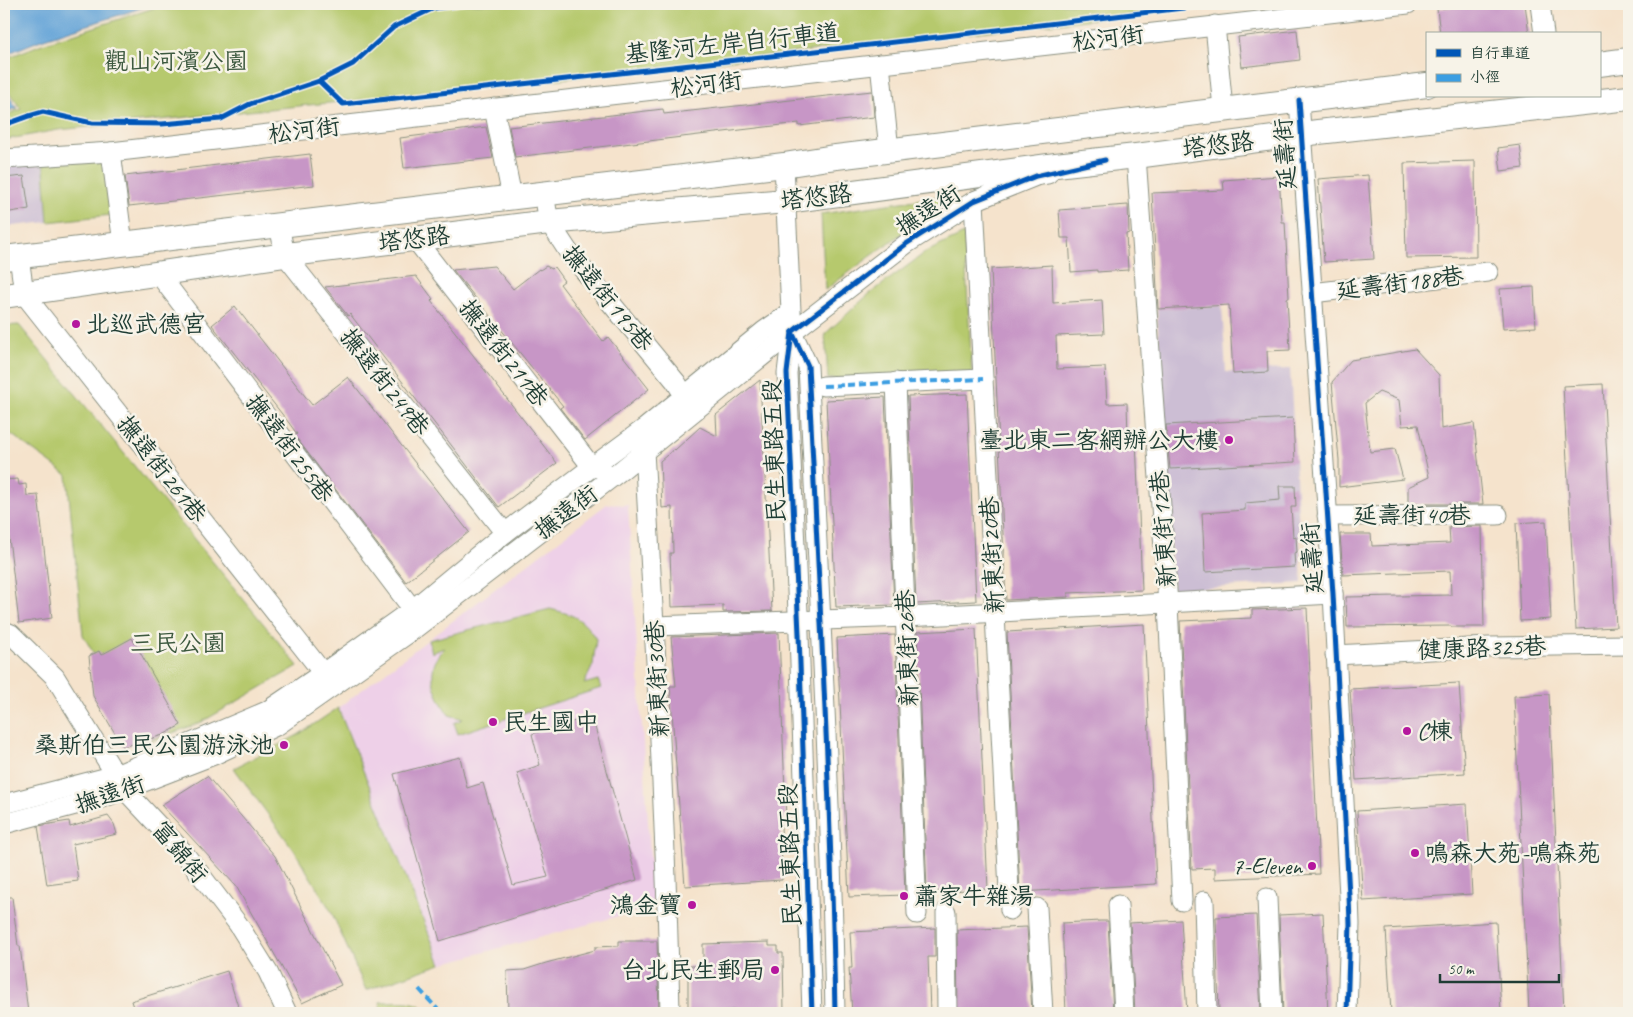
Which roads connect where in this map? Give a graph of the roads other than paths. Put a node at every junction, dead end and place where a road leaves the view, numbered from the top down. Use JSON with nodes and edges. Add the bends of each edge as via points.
{"nodes":[{"id":1,"x":1408,"y":4,"type":"edge"},
{"id":2,"x":1540,"y":4,"type":"edge"},
{"id":3,"x":1215,"y":26,"type":"junction"},
{"id":4,"x":1544,"y":32,"type":"edge"},
{"id":5,"x":1629,"y":60,"type":"edge"},
{"id":6,"x":880,"y":64,"type":"junction"},
{"id":7,"x":1600,"y":64,"type":"edge"},
{"id":8,"x":1426,"y":85,"type":"edge"},
{"id":9,"x":1629,"y":98,"type":"edge"},
{"id":10,"x":1299,"y":100,"type":"junction"},
{"id":11,"x":1554,"y":102,"type":"edge"},
{"id":12,"x":494,"y":108,"type":"junction"},
{"id":13,"x":1223,"y":109,"type":"junction"},
{"id":14,"x":1302,"y":134,"type":"junction"},
{"id":15,"x":889,"y":150,"type":"junction"},
{"id":16,"x":111,"y":152,"type":"junction"},
{"id":17,"x":1136,"y":156,"type":"junction"},
{"id":18,"x":4,"y":159,"type":"edge"},
{"id":19,"x":1105,"y":160,"type":"junction"},
{"id":20,"x":784,"y":165,"type":"junction"},
{"id":21,"x":544,"y":194,"type":"junction"},
{"id":22,"x":512,"y":197,"type":"junction"},
{"id":23,"x":974,"y":200,"type":"junction"},
{"id":24,"x":786,"y":201,"type":"junction"},
{"id":25,"x":549,"y":222,"type":"junction"},
{"id":26,"x":279,"y":225,"type":"junction"},
{"id":27,"x":415,"y":239,"type":"junction"},
{"id":28,"x":123,"y":244,"type":"junction"},
{"id":29,"x":285,"y":255,"type":"junction"},
{"id":30,"x":12,"y":257,"type":"edge"},
{"id":31,"x":1488,"y":272,"type":"dead end"},
{"id":32,"x":158,"y":273,"type":"junction"},
{"id":33,"x":1312,"y":293,"type":"junction"},
{"id":34,"x":14,"y":295,"type":"edge"},
{"id":35,"x":790,"y":313,"type":"junction"},
{"id":36,"x":792,"y":332,"type":"junction"},
{"id":37,"x":984,"y":379,"type":"junction"},
{"id":38,"x":896,"y":382,"type":"junction"},
{"id":39,"x":822,"y":386,"type":"dead end"},
{"id":40,"x":685,"y":397,"type":"junction"},
{"id":41,"x":639,"y":444,"type":"junction"},
{"id":42,"x":592,"y":466,"type":"junction"},
{"id":43,"x":619,"y":472,"type":"junction"},
{"id":44,"x":1498,"y":515,"type":"dead end"},
{"id":45,"x":1327,"y":516,"type":"junction"},
{"id":46,"x":505,"y":533,"type":"junction"},
{"id":47,"x":1332,"y":594,"type":"junction"},
{"id":48,"x":1168,"y":604,"type":"junction"},
{"id":49,"x":995,"y":613,"type":"junction"},
{"id":50,"x":418,"y":615,"type":"junction"},
{"id":51,"x":906,"y":617,"type":"junction"},
{"id":52,"x":821,"y":620,"type":"junction"},
{"id":53,"x":798,"y":621,"type":"junction"},
{"id":54,"x":655,"y":626,"type":"junction"},
{"id":55,"x":4,"y":631,"type":"edge"},
{"id":56,"x":1629,"y":644,"type":"edge"},
{"id":57,"x":1336,"y":655,"type":"junction"},
{"id":58,"x":323,"y":673,"type":"junction"},
{"id":59,"x":120,"y":783,"type":"junction"},
{"id":60,"x":4,"y":804,"type":"edge"},
{"id":61,"x":4,"y":824,"type":"edge"},
{"id":62,"x":1267,"y":898,"type":"dead end"},
{"id":63,"x":1204,"y":901,"type":"dead end"},
{"id":64,"x":1182,"y":902,"type":"dead end"},
{"id":65,"x":1118,"y":904,"type":"dead end"},
{"id":66,"x":1037,"y":908,"type":"dead end"},
{"id":67,"x":1010,"y":910,"type":"dead end"},
{"id":68,"x":946,"y":912,"type":"dead end"},
{"id":69,"x":917,"y":914,"type":"dead end"},
{"id":70,"x":287,"y":1013,"type":"edge"},
{"id":71,"x":670,"y":1013,"type":"edge"},
{"id":72,"x":812,"y":1013,"type":"edge"},
{"id":73,"x":835,"y":1013,"type":"edge"},
{"id":74,"x":947,"y":1013,"type":"edge"},
{"id":75,"x":1043,"y":1013,"type":"edge"},
{"id":76,"x":1124,"y":1013,"type":"edge"},
{"id":77,"x":1207,"y":1013,"type":"edge"},
{"id":78,"x":1272,"y":1013,"type":"edge"},
{"id":79,"x":1347,"y":1013,"type":"edge"}],
"edges":[{"from":1,"to":3,"type":"street","name":"松河街"},
{"from":2,"to":4,"type":"street"},
{"from":3,"to":6,"type":"street","name":"松河街"},
{"from":3,"to":13,"type":"street"},
{"from":5,"to":7,"type":"main road"},
{"from":6,"to":12,"type":"street","name":"松河街"},
{"from":6,"to":15,"type":"street"},
{"from":8,"to":10,"type":"main road","name":"塔悠路"},
{"from":9,"to":11,"type":"main road","name":"塔悠路"},
{"from":10,"to":13,"type":"main road","name":"塔悠路"},
{"from":10,"to":14,"type":"street","name":"延壽街"},
{"from":11,"to":14,"type":"main road","name":"塔悠路"},
{"from":12,"to":16,"type":"street","name":"松河街"},
{"from":12,"to":22,"type":"street"},
{"from":13,"to":15,"type":"main road","name":"塔悠路"},
{"from":14,"to":17,"type":"main road","name":"塔悠路"},
{"from":14,"to":33,"type":"street","name":"延壽街"},
{"from":15,"to":20,"type":"main road","name":"塔悠路"},
{"from":16,"to":18,"type":"street","name":"松河街"},
{"from":16,"to":28,"type":"street"},
{"from":17,"to":19,"type":"main road","name":"塔悠路"},
{"from":17,"to":48,"type":"street","name":"新東街12巷"},
{"from":19,"to":23,"type":"street","name":"撫遠街","via":[[1036,176]]},
{"from":19,"to":24,"type":"main road","name":"塔悠路"},
{"from":20,"to":21,"type":"main road","name":"塔悠路"},
{"from":20,"to":24,"type":"street","name":"民生東路五段"},
{"from":21,"to":22,"type":"main road","name":"塔悠路"},
{"from":21,"to":25,"type":"street","name":"撫遠街195巷"},
{"from":22,"to":26,"type":"main road","name":"塔悠路"},
{"from":23,"to":36,"type":"street","name":"撫遠街","via":[[906,244]]},
{"from":23,"to":37,"type":"street","name":"新東街20巷"},
{"from":24,"to":25,"type":"main road","name":"塔悠路"},
{"from":24,"to":35,"type":"street","name":"民生東路五段"},
{"from":25,"to":27,"type":"main road","name":"塔悠路"},
{"from":25,"to":40,"type":"street","name":"撫遠街195巷","via":[[568,251]]},
{"from":26,"to":28,"type":"main road","name":"塔悠路"},
{"from":26,"to":29,"type":"street","name":"撫遠街249巷"},
{"from":27,"to":29,"type":"main road","name":"塔悠路"},
{"from":27,"to":42,"type":"street","name":"撫遠街211巷"},
{"from":28,"to":30,"type":"main road","name":"塔悠路"},
{"from":29,"to":32,"type":"main road","name":"塔悠路"},
{"from":29,"to":46,"type":"street","name":"撫遠街249巷"},
{"from":30,"to":34,"type":"street"},
{"from":31,"to":33,"type":"street","name":"延壽街188巷"},
{"from":32,"to":34,"type":"main road","name":"塔悠路"},
{"from":32,"to":50,"type":"street","name":"撫遠街255巷"},
{"from":33,"to":45,"type":"street","name":"延壽街"},
{"from":34,"to":58,"type":"street","name":"撫遠街261巷"},
{"from":35,"to":36,"type":"street","name":"民生東路五段"},
{"from":35,"to":40,"type":"street","name":"撫遠街"},
{"from":36,"to":41,"type":"street","name":"撫遠街"},
{"from":36,"to":52,"type":"street","name":"民生東路五段","via":[[808,366]]},
{"from":36,"to":53,"type":"street","name":"民生東路五段","via":[[787,373]]},
{"from":37,"to":38,"type":"street"},
{"from":37,"to":49,"type":"street","name":"新東街20巷"},
{"from":38,"to":39,"type":"street"},
{"from":38,"to":51,"type":"street","name":"新東街26巷"},
{"from":40,"to":41,"type":"street","name":"撫遠街"},
{"from":41,"to":42,"type":"street","name":"撫遠街"},
{"from":41,"to":43,"type":"street","name":"撫遠街"},
{"from":41,"to":54,"type":"street","name":"新東街30巷"},
{"from":42,"to":43,"type":"street"},
{"from":42,"to":46,"type":"street","name":"撫遠街"},
{"from":43,"to":50,"type":"street","name":"撫遠街"},
{"from":44,"to":45,"type":"street","name":"延壽街40巷"},
{"from":45,"to":47,"type":"street","name":"延壽街"},
{"from":46,"to":50,"type":"street","name":"撫遠街"},
{"from":47,"to":48,"type":"street"},
{"from":47,"to":57,"type":"street","name":"延壽街"},
{"from":48,"to":49,"type":"street"},
{"from":48,"to":64,"type":"street","name":"新東街12巷"},
{"from":49,"to":51,"type":"street"},
{"from":49,"to":67,"type":"street","name":"新東街20巷"},
{"from":50,"to":58,"type":"street","name":"撫遠街"},
{"from":50,"to":59,"type":"street","name":"撫遠街","via":[[278,725],[214,755]]},
{"from":51,"to":52,"type":"street"},
{"from":51,"to":69,"type":"street","name":"新東街26巷"},
{"from":52,"to":53,"type":"street"},
{"from":52,"to":73,"type":"street","name":"民生東路五段"},
{"from":53,"to":54,"type":"street"},
{"from":53,"to":72,"type":"street","name":"民生東路五段"},
{"from":54,"to":71,"type":"street","name":"新東街30巷"},
{"from":55,"to":59,"type":"street","name":"富錦街","via":[[55,677]]},
{"from":56,"to":57,"type":"street","name":"健康路325巷"},
{"from":57,"to":79,"type":"street","name":"延壽街","via":[[1350,924]]},
{"from":58,"to":59,"type":"street","name":"撫遠街","via":[[267,711]]},
{"from":59,"to":60,"type":"street","name":"撫遠街"},
{"from":59,"to":61,"type":"street","name":"撫遠街","via":[[74,806]]},
{"from":59,"to":70,"type":"street","name":"富錦街","via":[[184,853],[238,924],[268,972]]},
{"from":62,"to":78,"type":"street"},
{"from":63,"to":77,"type":"street"},
{"from":65,"to":76,"type":"street"},
{"from":66,"to":75,"type":"street"},
{"from":68,"to":74,"type":"street"}]}
